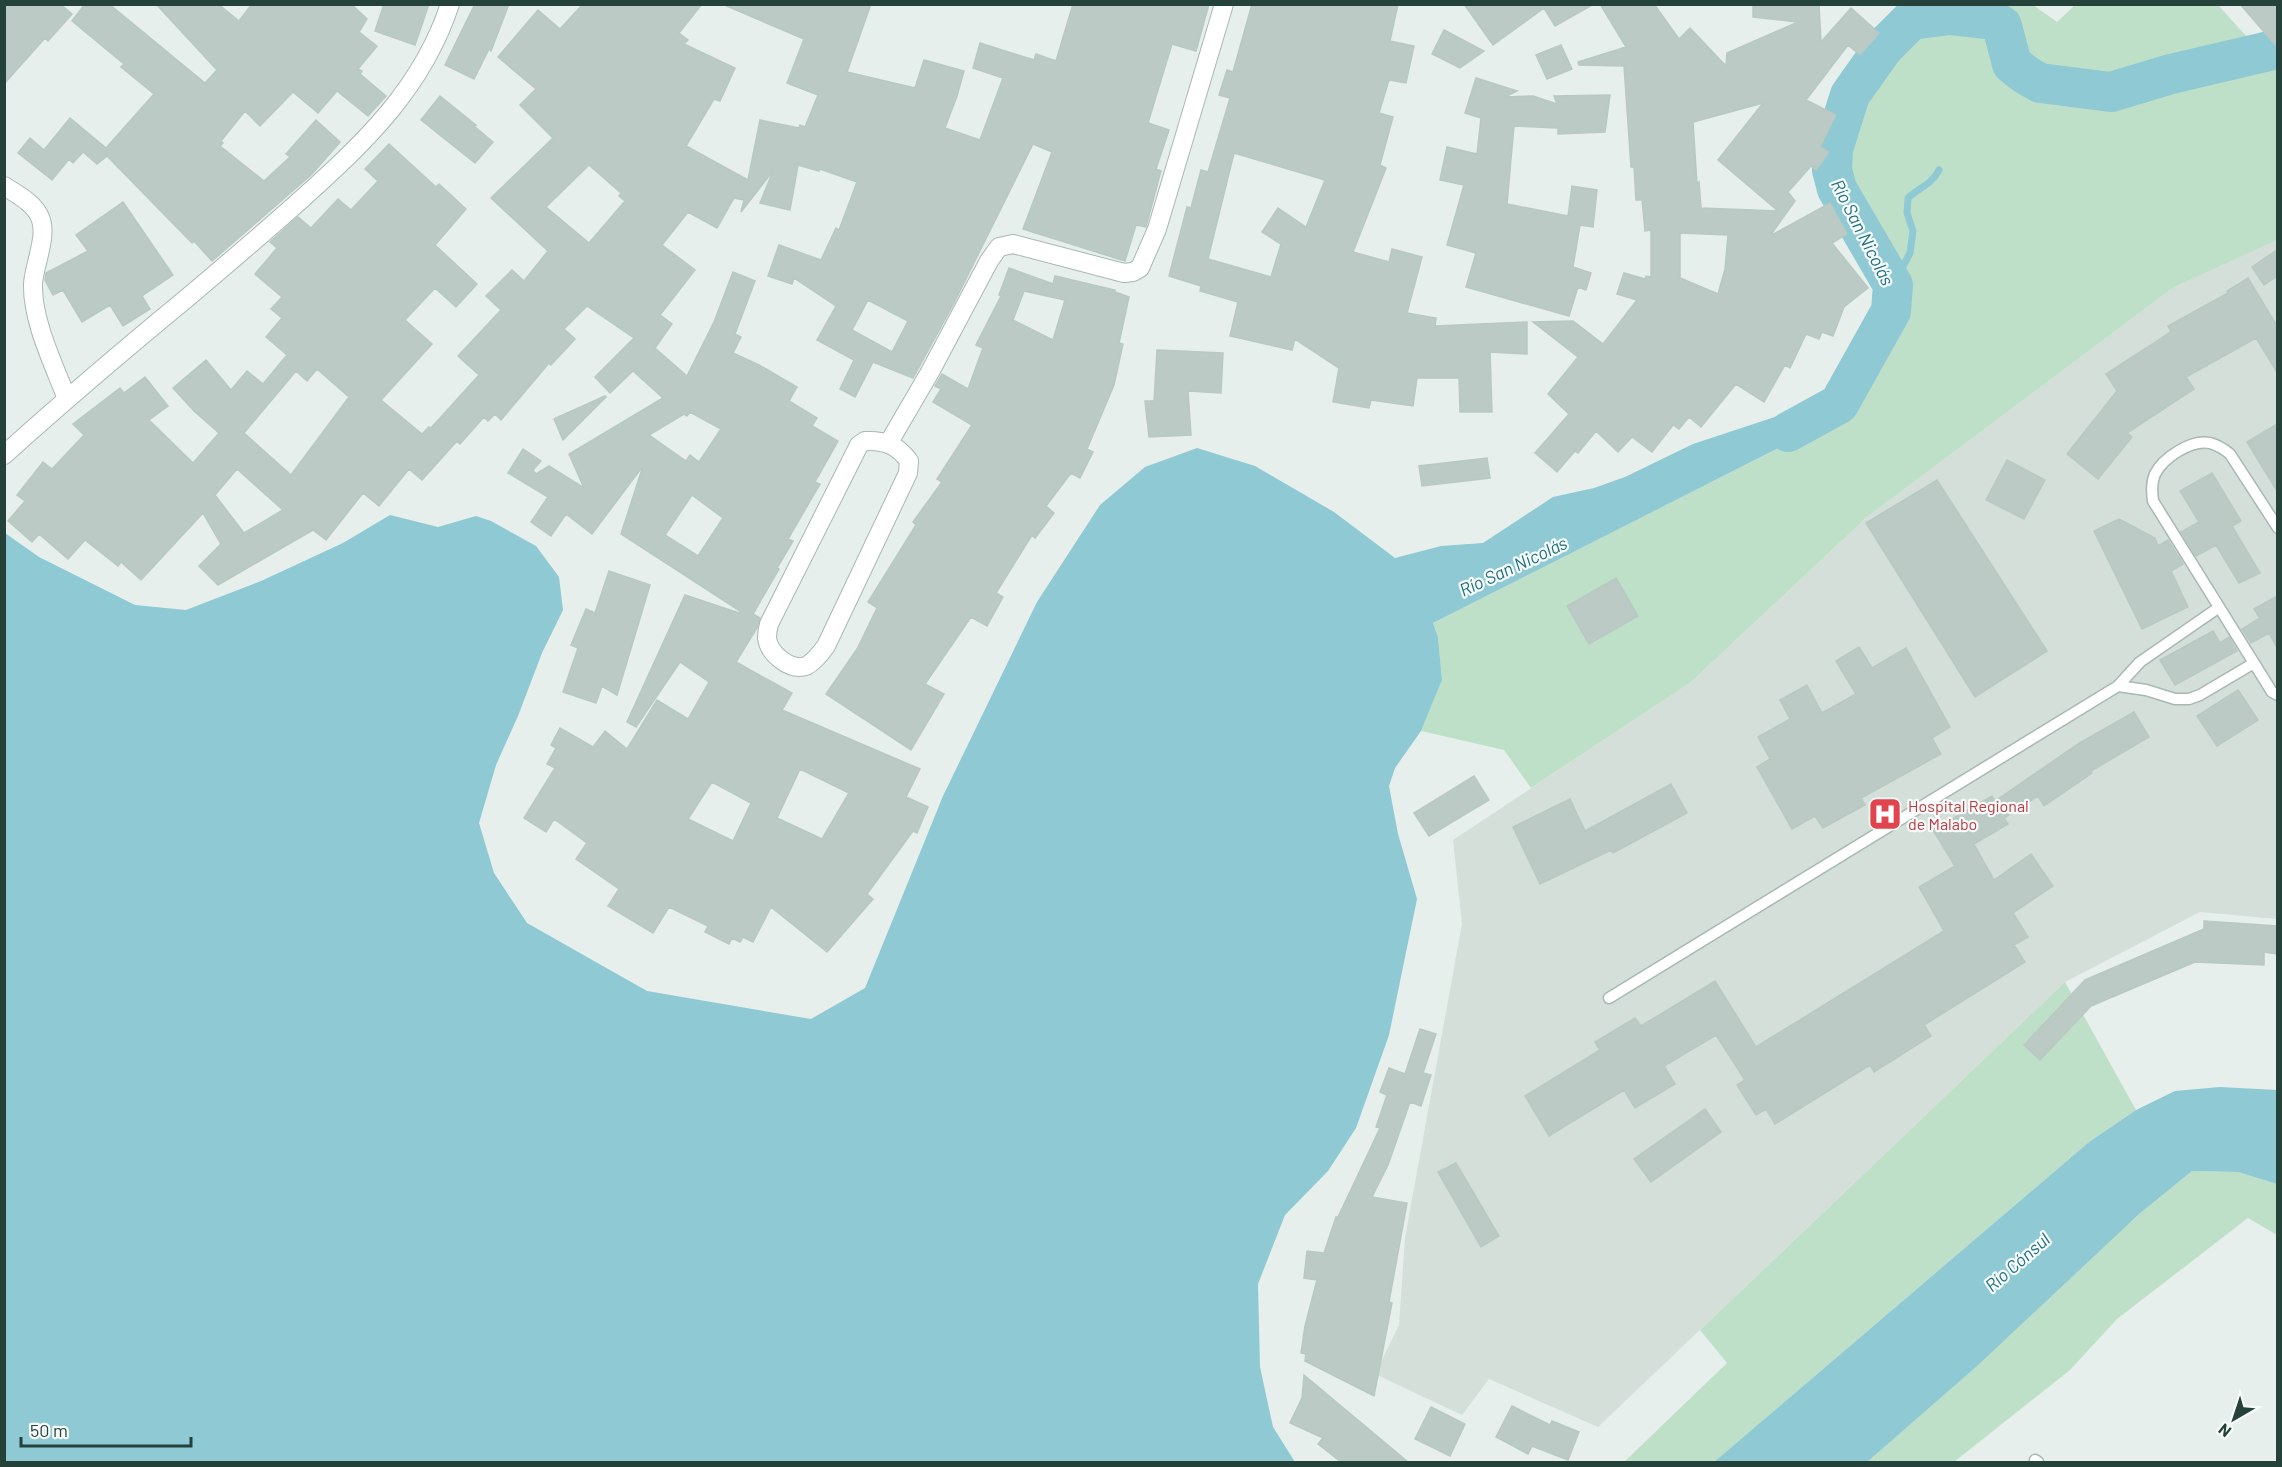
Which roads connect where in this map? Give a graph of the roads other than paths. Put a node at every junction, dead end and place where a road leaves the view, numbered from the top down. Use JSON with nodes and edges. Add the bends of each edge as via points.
{"nodes":[{"id":1,"x":450,"y":4,"type":"edge"},
{"id":2,"x":1224,"y":4,"type":"edge"},
{"id":3,"x":4,"y":186,"type":"edge"},
{"id":4,"x":67,"y":399,"type":"junction"},
{"id":5,"x":888,"y":444,"type":"junction"},
{"id":6,"x":4,"y":455,"type":"edge"},
{"id":7,"x":2277,"y":528,"type":"edge"},
{"id":8,"x":2218,"y":608,"type":"junction"},
{"id":9,"x":2254,"y":663,"type":"junction"},
{"id":10,"x":2118,"y":686,"type":"junction"},
{"id":11,"x":2277,"y":695,"type":"edge"},
{"id":12,"x":1609,"y":999,"type":"dead end"}],
"edges":[{"from":1,"to":4,"type":"street","via":[[421,71],[393,109],[352,153],[254,242]]},
{"from":2,"to":5,"type":"street","via":[[1157,229],[1140,268],[1124,273],[1013,244],[999,247]]},
{"from":3,"to":4,"type":"street","via":[[29,202],[41,220],[33,284],[36,306]]},
{"from":4,"to":6,"type":"street"},
{"from":5,"to":5,"type":"street","via":[[865,441],[859,445],[769,624],[767,639],[772,651],[793,666],[805,666],[826,646],[908,473],[909,461],[900,449]]},
{"from":7,"to":8,"type":"lane","via":[[2222,447],[2199,443],[2162,464],[2151,488],[2153,501]]},
{"from":8,"to":9,"type":"lane"},
{"from":8,"to":10,"type":"lane","via":[[2140,662]]},
{"from":9,"to":10,"type":"lane","via":[[2189,699]]},
{"from":9,"to":11,"type":"lane"},
{"from":10,"to":12,"type":"lane"}]}
